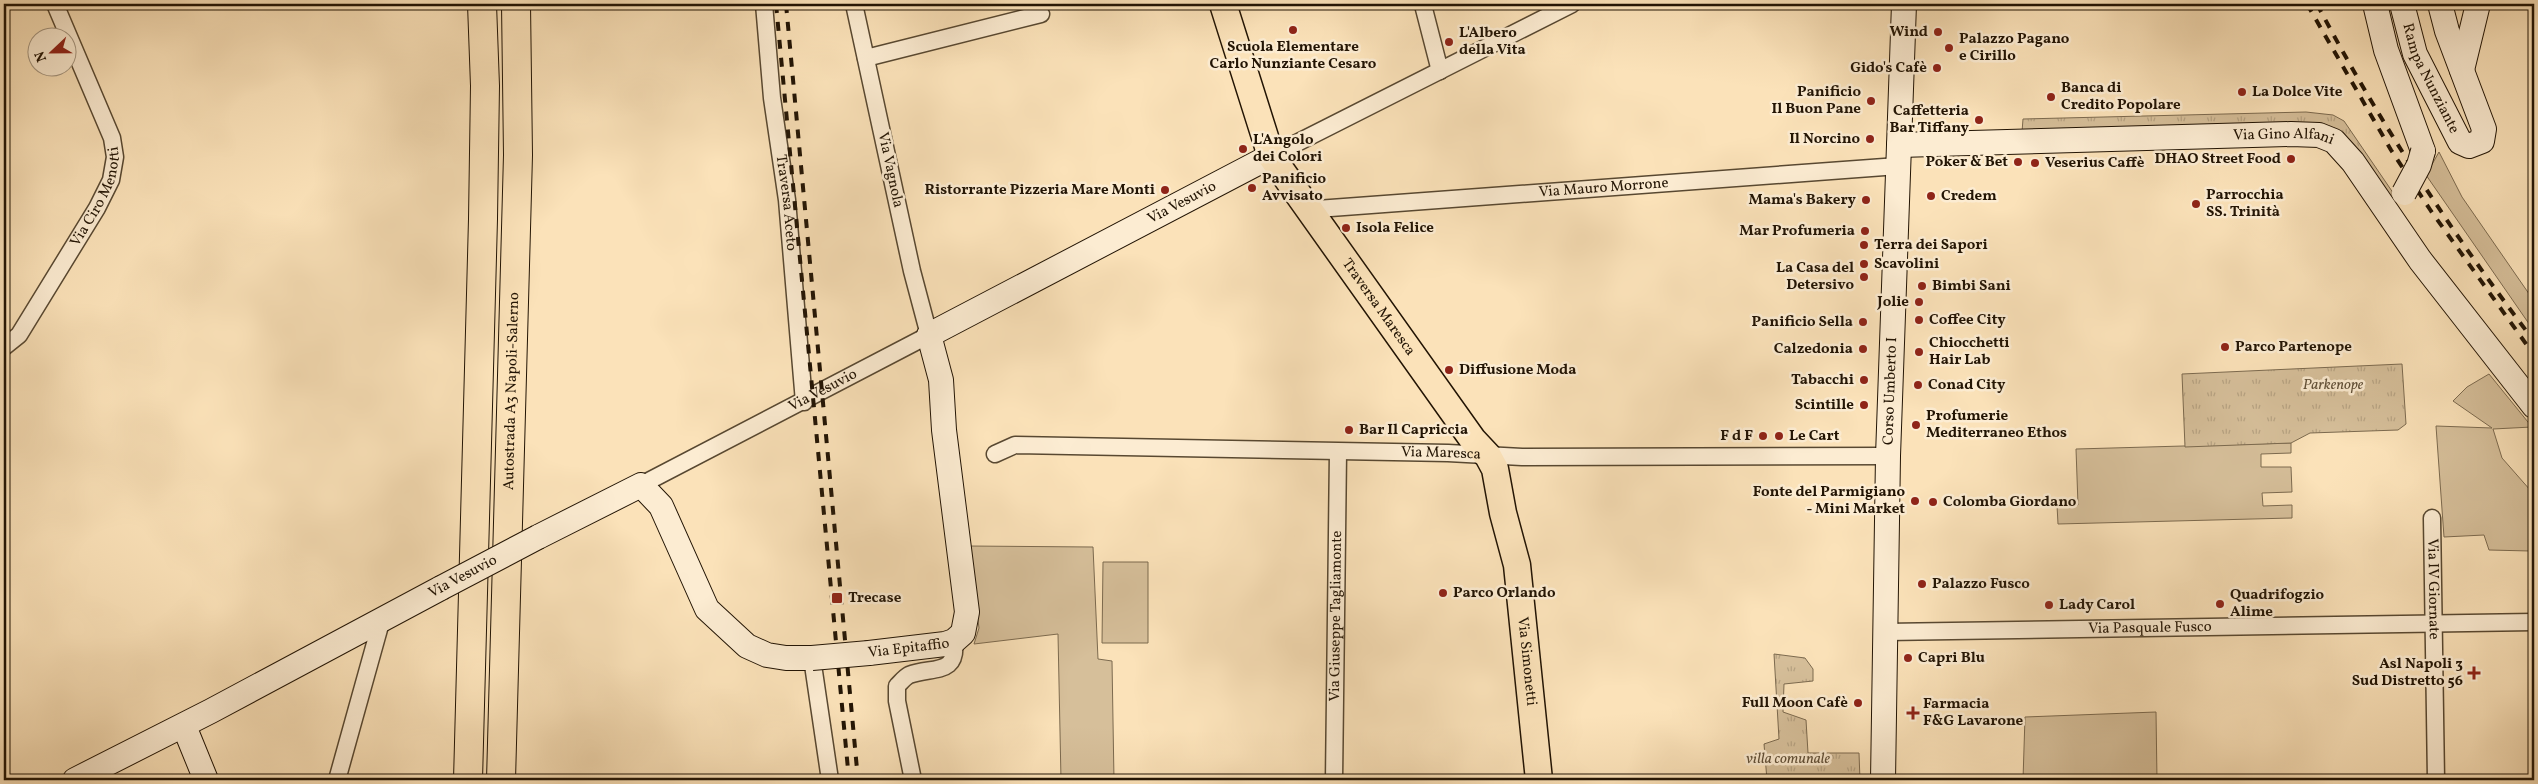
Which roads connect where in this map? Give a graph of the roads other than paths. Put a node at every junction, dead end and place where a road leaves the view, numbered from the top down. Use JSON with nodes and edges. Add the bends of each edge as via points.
{"nodes":[{"id":1,"x":56,"y":4,"type":"edge"},
{"id":2,"x":482,"y":4,"type":"edge"},
{"id":3,"x":516,"y":4,"type":"edge"},
{"id":4,"x":764,"y":4,"type":"edge"},
{"id":5,"x":854,"y":4,"type":"edge"},
{"id":6,"x":1223,"y":4,"type":"edge"},
{"id":7,"x":1572,"y":4,"type":"edge"},
{"id":8,"x":1904,"y":4,"type":"edge"},
{"id":9,"x":2375,"y":4,"type":"edge"},
{"id":10,"x":2402,"y":4,"type":"edge"},
{"id":11,"x":2440,"y":4,"type":"edge"},
{"id":12,"x":2478,"y":4,"type":"edge"},
{"id":13,"x":1423,"y":5,"type":"dead end"},
{"id":14,"x":1041,"y":14,"type":"dead end"},
{"id":15,"x":866,"y":58,"type":"junction"},
{"id":16,"x":2462,"y":70,"type":"junction"},
{"id":17,"x":1440,"y":71,"type":"junction"},
{"id":18,"x":1271,"y":156,"type":"junction"},
{"id":19,"x":1898,"y":156,"type":"junction"},
{"id":20,"x":2386,"y":213,"type":"junction"},
{"id":21,"x":1310,"y":214,"type":"junction"},
{"id":22,"x":929,"y":334,"type":"junction"},
{"id":23,"x":4,"y":347,"type":"edge"},
{"id":24,"x":804,"y":402,"type":"junction"},
{"id":25,"x":2534,"y":406,"type":"edge"},
{"id":26,"x":1338,"y":452,"type":"junction"},
{"id":27,"x":995,"y":454,"type":"dead end"},
{"id":28,"x":1488,"y":456,"type":"junction"},
{"id":29,"x":1888,"y":456,"type":"junction"},
{"id":30,"x":641,"y":486,"type":"junction"},
{"id":31,"x":2432,"y":518,"type":"dead end"},
{"id":32,"x":381,"y":622,"type":"junction"},
{"id":33,"x":2534,"y":622,"type":"edge"},
{"id":34,"x":2433,"y":624,"type":"junction"},
{"id":35,"x":1886,"y":632,"type":"junction"},
{"id":36,"x":954,"y":641,"type":"junction"},
{"id":37,"x":812,"y":658,"type":"junction"},
{"id":38,"x":184,"y":726,"type":"junction"},
{"id":39,"x":75,"y":780,"type":"edge"},
{"id":40,"x":206,"y":780,"type":"edge"},
{"id":41,"x":337,"y":780,"type":"edge"},
{"id":42,"x":468,"y":780,"type":"edge"},
{"id":43,"x":501,"y":780,"type":"edge"},
{"id":44,"x":830,"y":780,"type":"edge"},
{"id":45,"x":913,"y":780,"type":"edge"},
{"id":46,"x":1334,"y":780,"type":"edge"},
{"id":47,"x":1539,"y":780,"type":"edge"},
{"id":48,"x":1883,"y":780,"type":"edge"},
{"id":49,"x":2436,"y":780,"type":"edge"}],
"edges":[{"from":1,"to":23,"type":"street","name":"Via Ciro Menotti","via":[[112,138],[116,157],[111,180],[97,208],[19,335]]},
{"from":2,"to":42,"type":"highway","via":[[485,86],[483,218]]},
{"from":3,"to":43,"type":"highway","name":"Autostrada A3 Napoli-Salerno","via":[[518,155]]},
{"from":4,"to":24,"type":"street","name":"Traversa Aceto","via":[[772,98],[787,200]]},
{"from":5,"to":15,"type":"street","name":"Via Vagnola"},
{"from":6,"to":18,"type":"main road","name":"Traversa Maresca"},
{"from":7,"to":17,"type":"street","name":"Via Vesuvio"},
{"from":8,"to":19,"type":"street","name":"Corso Umberto I"},
{"from":9,"to":20,"type":"street","name":"Rampa Nunziante","bridge":true,"via":[[2386,50],[2422,151],[2419,165],[2404,193]]},
{"from":10,"to":16,"type":"street","name":"Rampa Nunziante","via":[[2415,54],[2460,142],[2469,146],[2482,141],[2484,129]]},
{"from":11,"to":16,"type":"street"},
{"from":12,"to":16,"type":"street"},
{"from":13,"to":17,"type":"street"},
{"from":14,"to":15,"type":"street"},
{"from":15,"to":22,"type":"street","name":"Via Vagnola","via":[[912,271]]},
{"from":17,"to":18,"type":"street","name":"Via Vesuvio"},
{"from":18,"to":21,"type":"main road","name":"Traversa Maresca"},
{"from":18,"to":22,"type":"street","name":"Via Vesuvio"},
{"from":19,"to":20,"type":"street","name":"Via Gino Alfani","via":[[2320,135],[2334,141],[2353,162]]},
{"from":19,"to":21,"type":"street","name":"Via Mauro Morrone","via":[[1317,209]]},
{"from":19,"to":29,"type":"street","name":"Corso Umberto I"},
{"from":20,"to":25,"type":"street","name":"Via Gino Alfani"},
{"from":21,"to":28,"type":"main road","name":"Traversa Maresca","via":[[1472,440]]},
{"from":22,"to":24,"type":"street","name":"Via Vesuvio"},
{"from":22,"to":36,"type":"street","name":"Via Epitaffio","via":[[941,380],[944,430],[967,612],[962,633]]},
{"from":24,"to":30,"type":"street","name":"Via Vesuvio"},
{"from":26,"to":27,"type":"street","name":"Via Maresca","via":[[1015,445]]},
{"from":26,"to":28,"type":"street","name":"Via Maresca"},
{"from":26,"to":46,"type":"street","name":"Via Giuseppe Tagliamonte"},
{"from":28,"to":29,"type":"street","name":"Via Maresca"},
{"from":28,"to":47,"type":"main road","name":"Via Simonetti","via":[[1495,469],[1506,530],[1517,565]]},
{"from":29,"to":35,"type":"street","name":"Corso Umberto I"},
{"from":30,"to":32,"type":"street","name":"Via Vesuvio","bridge":true},
{"from":30,"to":37,"type":"street","name":"Via Epitaffio","via":[[661,506],[707,609],[747,646],[776,656]]},
{"from":31,"to":34,"type":"street","name":"Via IV Giornate"},
{"from":32,"to":38,"type":"street","name":"Via Vesuvio"},
{"from":32,"to":41,"type":"street"},
{"from":33,"to":34,"type":"street","name":"Via Pasquale Fusco"},
{"from":34,"to":35,"type":"street","name":"Via Pasquale Fusco"},
{"from":34,"to":49,"type":"street","name":"Via IV Giornate"},
{"from":35,"to":48,"type":"street","name":"Corso Umberto I"},
{"from":36,"to":37,"type":"street","name":"Via Epitaffio","bridge":true},
{"from":36,"to":45,"type":"street","via":[[956,654],[952,663],[907,676],[897,686],[897,701]]},
{"from":37,"to":44,"type":"street"},
{"from":38,"to":39,"type":"street","name":"Via Vesuvio"},
{"from":38,"to":40,"type":"street"}]}
